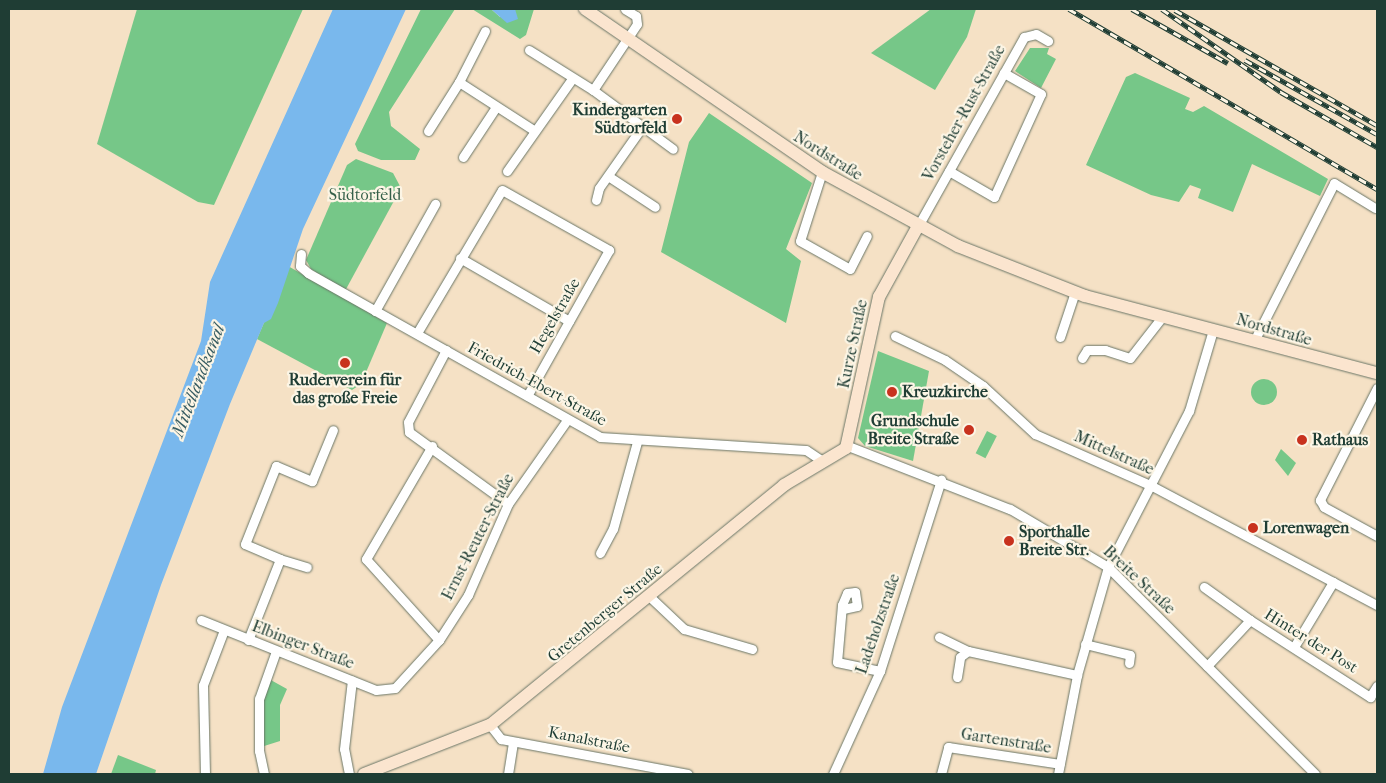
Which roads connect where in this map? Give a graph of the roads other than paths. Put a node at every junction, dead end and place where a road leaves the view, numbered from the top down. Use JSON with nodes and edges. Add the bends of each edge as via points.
{"nodes":[{"id":1,"x":586,"y":9,"type":"edge"},
{"id":2,"x":625,"y":9,"type":"edge"},
{"id":3,"x":486,"y":31,"type":"dead end"},
{"id":4,"x":628,"y":39,"type":"junction"},
{"id":5,"x":1048,"y":40,"type":"dead end"},
{"id":6,"x":529,"y":50,"type":"dead end"},
{"id":7,"x":1004,"y":73,"type":"junction"},
{"id":8,"x":572,"y":79,"type":"junction"},
{"id":9,"x":459,"y":82,"type":"junction"},
{"id":10,"x":593,"y":90,"type":"junction"},
{"id":11,"x":496,"y":107,"type":"junction"},
{"id":12,"x":642,"y":128,"type":"junction"},
{"id":13,"x":535,"y":130,"type":"junction"},
{"id":14,"x":428,"y":131,"type":"dead end"},
{"id":15,"x":673,"y":149,"type":"dead end"},
{"id":16,"x":463,"y":158,"type":"dead end"},
{"id":17,"x":949,"y":171,"type":"junction"},
{"id":18,"x":507,"y":172,"type":"dead end"},
{"id":19,"x":822,"y":172,"type":"junction"},
{"id":20,"x":608,"y":176,"type":"junction"},
{"id":21,"x":596,"y":200,"type":"dead end"},
{"id":22,"x":435,"y":204,"type":"dead end"},
{"id":23,"x":655,"y":207,"type":"dead end"},
{"id":24,"x":1374,"y":208,"type":"dead end"},
{"id":25,"x":918,"y":226,"type":"junction"},
{"id":26,"x":867,"y":236,"type":"dead end"},
{"id":27,"x":301,"y":254,"type":"dead end"},
{"id":28,"x":460,"y":258,"type":"junction"},
{"id":29,"x":1075,"y":292,"type":"junction"},
{"id":30,"x":375,"y":311,"type":"junction"},
{"id":31,"x":1162,"y":317,"type":"junction"},
{"id":32,"x":569,"y":320,"type":"junction"},
{"id":33,"x":1213,"y":330,"type":"junction"},
{"id":34,"x":418,"y":333,"type":"junction"},
{"id":35,"x":895,"y":336,"type":"dead end"},
{"id":36,"x":1060,"y":337,"type":"dead end"},
{"id":37,"x":1254,"y":341,"type":"junction"},
{"id":38,"x":446,"y":350,"type":"junction"},
{"id":39,"x":1082,"y":358,"type":"dead end"},
{"id":40,"x":1377,"y":373,"type":"edge"},
{"id":41,"x":1377,"y":388,"type":"edge"},
{"id":42,"x":527,"y":396,"type":"junction"},
{"id":43,"x":567,"y":420,"type":"junction"},
{"id":44,"x":332,"y":430,"type":"dead end"},
{"id":45,"x":637,"y":442,"type":"junction"},
{"id":46,"x":432,"y":446,"type":"junction"},
{"id":47,"x":848,"y":446,"type":"junction"},
{"id":48,"x":821,"y":460,"type":"junction"},
{"id":49,"x":941,"y":480,"type":"junction"},
{"id":50,"x":1150,"y":485,"type":"junction"},
{"id":51,"x":508,"y":504,"type":"junction"},
{"id":52,"x":1377,"y":536,"type":"edge"},
{"id":53,"x":600,"y":553,"type":"dead end"},
{"id":54,"x":280,"y":559,"type":"junction"},
{"id":55,"x":307,"y":567,"type":"dead end"},
{"id":56,"x":1108,"y":567,"type":"junction"},
{"id":57,"x":1333,"y":582,"type":"junction"},
{"id":58,"x":1204,"y":586,"type":"dead end"},
{"id":59,"x":650,"y":597,"type":"junction"},
{"id":60,"x":1377,"y":605,"type":"edge"},
{"id":61,"x":843,"y":609,"type":"dead end"},
{"id":62,"x":201,"y":620,"type":"dead end"},
{"id":63,"x":1250,"y":620,"type":"junction"},
{"id":64,"x":224,"y":630,"type":"junction"},
{"id":65,"x":939,"y":637,"type":"dead end"},
{"id":66,"x":248,"y":640,"type":"junction"},
{"id":67,"x":439,"y":640,"type":"junction"},
{"id":68,"x":1085,"y":644,"type":"junction"},
{"id":69,"x":1294,"y":647,"type":"junction"},
{"id":70,"x":752,"y":649,"type":"dead end"},
{"id":71,"x":968,"y":650,"type":"junction"},
{"id":72,"x":276,"y":651,"type":"junction"},
{"id":73,"x":1129,"y":663,"type":"dead end"},
{"id":74,"x":1207,"y":666,"type":"junction"},
{"id":75,"x":880,"y":670,"type":"junction"},
{"id":76,"x":1077,"y":675,"type":"junction"},
{"id":77,"x":957,"y":677,"type":"dead end"},
{"id":78,"x":352,"y":680,"type":"junction"},
{"id":79,"x":1377,"y":686,"type":"edge"},
{"id":80,"x":395,"y":688,"type":"joint"},
{"id":81,"x":490,"y":725,"type":"junction"},
{"id":82,"x":513,"y":742,"type":"junction"},
{"id":83,"x":1060,"y":764,"type":"junction"},
{"id":84,"x":671,"y":773,"type":"edge"},
{"id":85,"x":205,"y":774,"type":"edge"},
{"id":86,"x":264,"y":774,"type":"edge"},
{"id":87,"x":349,"y":774,"type":"edge"},
{"id":88,"x":367,"y":774,"type":"edge"},
{"id":89,"x":508,"y":774,"type":"edge"},
{"id":90,"x":688,"y":774,"type":"edge"},
{"id":91,"x":833,"y":774,"type":"edge"},
{"id":92,"x":941,"y":774,"type":"edge"},
{"id":93,"x":1058,"y":774,"type":"edge"},
{"id":94,"x":1315,"y":774,"type":"edge"}],
"edges":[{"from":1,"to":4,"type":"main road","name":"Nordstraße"},
{"from":2,"to":4,"type":"street","via":[[637,20]]},
{"from":3,"to":9,"type":"street"},
{"from":4,"to":10,"type":"street"},
{"from":4,"to":19,"type":"main road","name":"Nordstraße"},
{"from":5,"to":7,"type":"street","name":"Vorsteher-Rust-Straße","via":[[1036,34],[1024,37]]},
{"from":6,"to":8,"type":"street"},
{"from":7,"to":17,"type":"street","name":"Vorsteher-Rust-Straße"},
{"from":7,"to":17,"type":"street","via":[[1041,94],[994,197]]},
{"from":8,"to":10,"type":"street"},
{"from":8,"to":13,"type":"street"},
{"from":9,"to":11,"type":"street"},
{"from":9,"to":14,"type":"street"},
{"from":10,"to":12,"type":"street"},
{"from":11,"to":13,"type":"street"},
{"from":11,"to":16,"type":"street"},
{"from":12,"to":15,"type":"street"},
{"from":12,"to":20,"type":"street"},
{"from":13,"to":18,"type":"street"},
{"from":17,"to":25,"type":"street","name":"Vorsteher-Rust-Straße"},
{"from":19,"to":25,"type":"main road","name":"Nordstraße"},
{"from":19,"to":26,"type":"street","via":[[800,241],[850,269]]},
{"from":20,"to":21,"type":"street"},
{"from":20,"to":23,"type":"street"},
{"from":22,"to":30,"type":"street"},
{"from":24,"to":37,"type":"street","via":[[1334,183]]},
{"from":25,"to":29,"type":"main road","name":"Nordstraße"},
{"from":25,"to":47,"type":"main road","name":"Kurze Straße","via":[[879,297]]},
{"from":27,"to":30,"type":"street","name":"Friedrich-Ebert-Straße","via":[[303,270]]},
{"from":28,"to":32,"type":"street"},
{"from":28,"to":32,"type":"street","name":"Hegelstraße","via":[[502,190],[609,250]]},
{"from":28,"to":34,"type":"street"},
{"from":29,"to":31,"type":"main road","name":"Nordstraße"},
{"from":29,"to":36,"type":"street"},
{"from":30,"to":34,"type":"street","name":"Friedrich-Ebert-Straße"},
{"from":31,"to":33,"type":"main road","name":"Nordstraße"},
{"from":31,"to":39,"type":"street","via":[[1130,358],[1105,350],[1087,350]]},
{"from":32,"to":42,"type":"street","name":"Hegelstraße"},
{"from":33,"to":37,"type":"main road","name":"Nordstraße"},
{"from":33,"to":50,"type":"street","via":[[1194,399]]},
{"from":34,"to":38,"type":"street","name":"Friedrich-Ebert-Straße"},
{"from":35,"to":50,"type":"street","name":"Mittelstraße","via":[[906,346],[945,360],[983,386],[1035,434]]},
{"from":37,"to":40,"type":"main road","name":"Nordstraße"},
{"from":38,"to":42,"type":"street","name":"Friedrich-Ebert-Straße"},
{"from":38,"to":46,"type":"street","via":[[408,422],[409,432]]},
{"from":41,"to":52,"type":"street","via":[[1320,500],[1324,507]]},
{"from":42,"to":43,"type":"street","name":"Friedrich-Ebert-Straße"},
{"from":43,"to":45,"type":"street","name":"Friedrich-Ebert-Straße","via":[[600,437]]},
{"from":43,"to":51,"type":"street","name":"Ernst-Reuter-Straße"},
{"from":44,"to":54,"type":"street","via":[[312,480],[276,466],[245,544]]},
{"from":45,"to":48,"type":"street","name":"Friedrich-Ebert-Straße","via":[[806,450]]},
{"from":45,"to":53,"type":"street","via":[[613,529]]},
{"from":46,"to":51,"type":"street"},
{"from":46,"to":67,"type":"street","via":[[366,559]]},
{"from":47,"to":48,"type":"main road","name":"Gretenberger Straße"},
{"from":47,"to":49,"type":"street","name":"Breite Straße"},
{"from":48,"to":59,"type":"main road","name":"Gretenberger Straße","via":[[784,485]]},
{"from":49,"to":56,"type":"street","name":"Breite Straße","via":[[1040,523]]},
{"from":49,"to":75,"type":"street","name":"Ladeholzstraße"},
{"from":50,"to":56,"type":"street"},
{"from":50,"to":57,"type":"street","name":"Mittelstraße"},
{"from":51,"to":67,"type":"street","name":"Ernst-Reuter-Straße","via":[[468,595]]},
{"from":54,"to":55,"type":"street"},
{"from":54,"to":66,"type":"street"},
{"from":56,"to":68,"type":"street"},
{"from":56,"to":74,"type":"street","name":"Breite Straße"},
{"from":57,"to":60,"type":"street","name":"Mittelstraße"},
{"from":57,"to":69,"type":"street"},
{"from":58,"to":63,"type":"street","name":"Hinter der Post"},
{"from":59,"to":70,"type":"street","via":[[684,629]]},
{"from":59,"to":81,"type":"main road","name":"Gretenberger Straße"},
{"from":61,"to":75,"type":"street","via":[[836,662]]},
{"from":62,"to":64,"type":"street","name":"Elbinger Straße"},
{"from":63,"to":69,"type":"street","name":"Hinter der Post"},
{"from":63,"to":74,"type":"street","name":"Hinter der Post"},
{"from":64,"to":66,"type":"street","name":"Elbinger Straße"},
{"from":64,"to":85,"type":"street","via":[[204,685]]},
{"from":65,"to":71,"type":"street"},
{"from":66,"to":72,"type":"street","name":"Elbinger Straße"},
{"from":67,"to":80,"type":"street","name":"Ernst-Reuter-Straße"},
{"from":68,"to":73,"type":"street","via":[[1130,656]]},
{"from":68,"to":76,"type":"street"},
{"from":69,"to":79,"type":"street","name":"Hinter der Post","via":[[1370,697]]},
{"from":71,"to":76,"type":"street"},
{"from":71,"to":77,"type":"street","via":[[960,657]]},
{"from":72,"to":78,"type":"street","name":"Elbinger Straße"},
{"from":72,"to":86,"type":"street","via":[[260,699],[259,751]]},
{"from":74,"to":94,"type":"street","name":"Breite Straße"},
{"from":75,"to":91,"type":"street","name":"Ladeholzstraße"},
{"from":76,"to":83,"type":"street"},
{"from":78,"to":80,"type":"street","name":"Elbinger Straße","via":[[376,690]]},
{"from":78,"to":87,"type":"street","via":[[344,749]]},
{"from":81,"to":82,"type":"street","name":"Kanalstraße","via":[[501,739]]},
{"from":81,"to":88,"type":"main road","name":"Gretenberger Straße"},
{"from":82,"to":84,"type":"street","name":"Kanalstraße"},
{"from":82,"to":89,"type":"street"},
{"from":83,"to":92,"type":"street","name":"Gartenstraße","via":[[948,747]]},
{"from":83,"to":93,"type":"street"},
{"from":84,"to":90,"type":"street","name":"Kanalstraße"}]}
